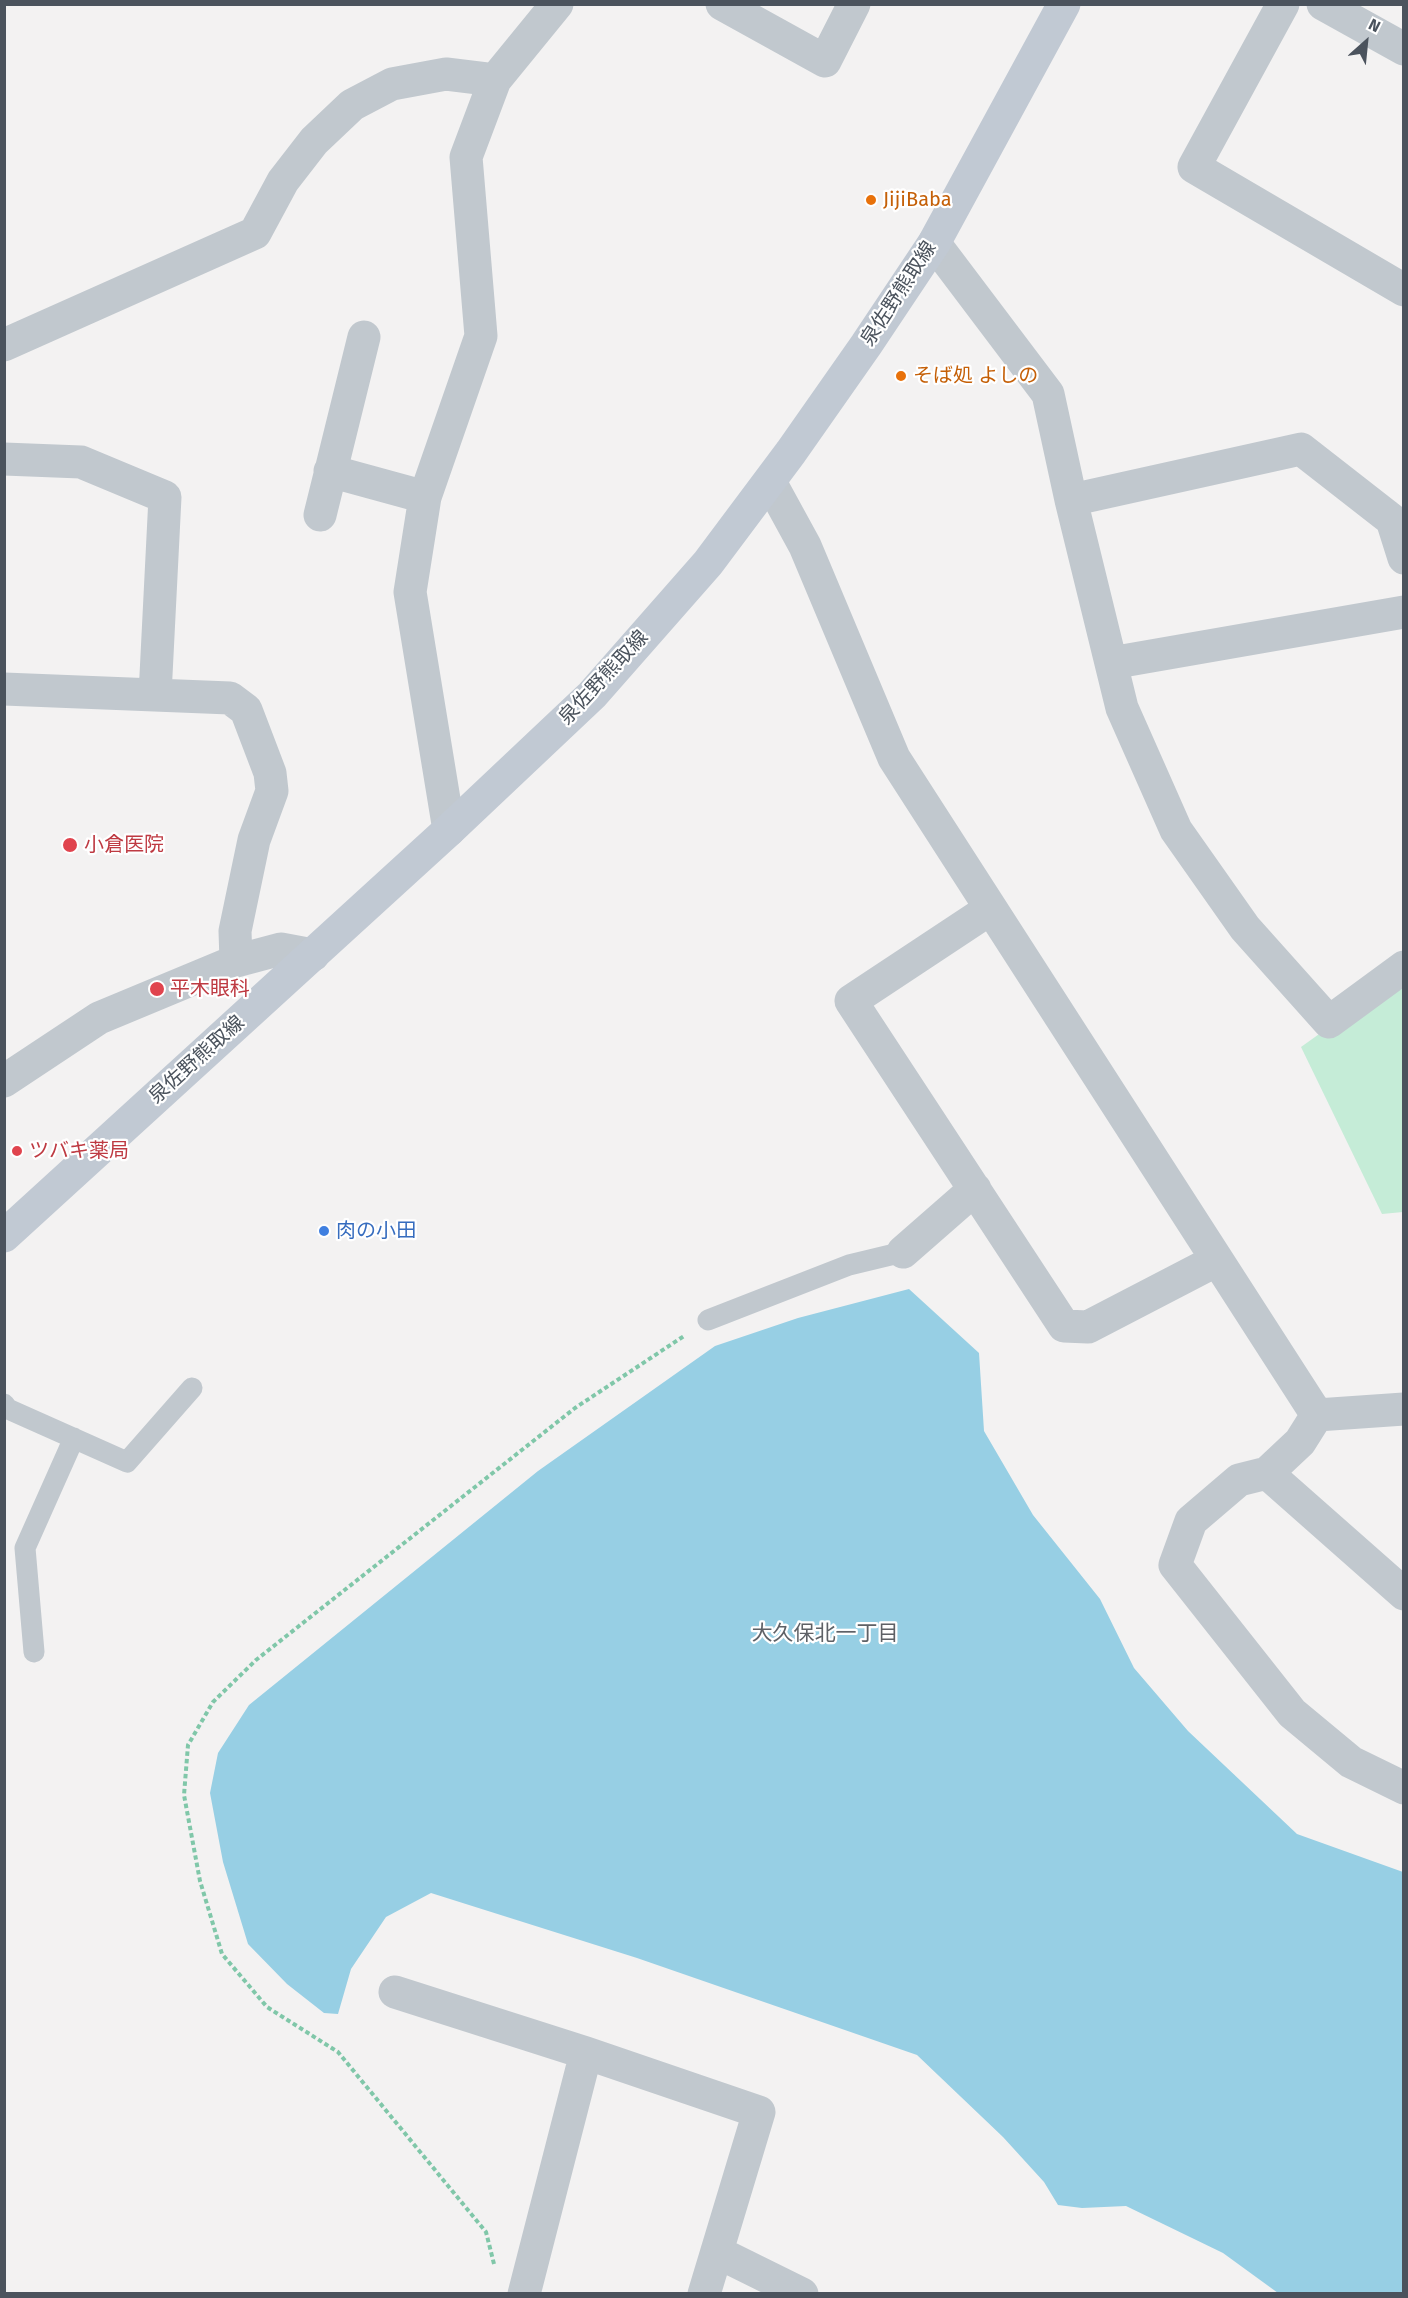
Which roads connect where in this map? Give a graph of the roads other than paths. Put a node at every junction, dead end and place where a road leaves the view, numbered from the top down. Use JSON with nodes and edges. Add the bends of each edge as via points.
{"nodes":[{"id":1,"x":557,"y":4,"type":"edge"},
{"id":2,"x":722,"y":4,"type":"edge"},
{"id":3,"x":854,"y":4,"type":"edge"},
{"id":4,"x":1064,"y":4,"type":"edge"},
{"id":5,"x":1283,"y":4,"type":"edge"},
{"id":6,"x":1323,"y":4,"type":"edge"},
{"id":7,"x":1404,"y":49,"type":"edge"},
{"id":8,"x":495,"y":81,"type":"junction"},
{"id":9,"x":934,"y":243,"type":"junction"},
{"id":10,"x":1404,"y":290,"type":"edge"},
{"id":11,"x":364,"y":337,"type":"dead end"},
{"id":12,"x":4,"y":345,"type":"edge"},
{"id":13,"x":4,"y":459,"type":"edge"},
{"id":14,"x":330,"y":471,"type":"junction"},
{"id":15,"x":770,"y":482,"type":"junction"},
{"id":16,"x":424,"y":497,"type":"junction"},
{"id":17,"x":1071,"y":500,"type":"junction"},
{"id":18,"x":320,"y":515,"type":"dead end"},
{"id":19,"x":1404,"y":558,"type":"edge"},
{"id":20,"x":1404,"y":612,"type":"edge"},
{"id":21,"x":1111,"y":663,"type":"junction"},
{"id":22,"x":4,"y":689,"type":"edge"},
{"id":23,"x":154,"y":695,"type":"junction"},
{"id":24,"x":449,"y":830,"type":"junction"},
{"id":25,"x":990,"y":909,"type":"junction"},
{"id":26,"x":313,"y":955,"type":"junction"},
{"id":27,"x":236,"y":962,"type":"junction"},
{"id":28,"x":1404,"y":968,"type":"edge"},
{"id":29,"x":4,"y":1081,"type":"edge"},
{"id":30,"x":975,"y":1190,"type":"junction"},
{"id":31,"x":4,"y":1236,"type":"edge"},
{"id":32,"x":903,"y":1252,"type":"joint"},
{"id":33,"x":1217,"y":1260,"type":"junction"},
{"id":34,"x":708,"y":1320,"type":"road end"},
{"id":35,"x":192,"y":1388,"type":"dead end"},
{"id":36,"x":4,"y":1404,"type":"edge"},
{"id":37,"x":1404,"y":1409,"type":"edge"},
{"id":38,"x":1317,"y":1415,"type":"junction"},
{"id":39,"x":74,"y":1438,"type":"junction"},
{"id":40,"x":1267,"y":1473,"type":"junction"},
{"id":41,"x":1404,"y":1594,"type":"edge"},
{"id":42,"x":34,"y":1652,"type":"dead end"},
{"id":43,"x":1404,"y":1788,"type":"edge"},
{"id":44,"x":395,"y":1992,"type":"dead end"},
{"id":45,"x":586,"y":2053,"type":"junction"},
{"id":46,"x":717,"y":2252,"type":"junction"},
{"id":47,"x":524,"y":2294,"type":"edge"},
{"id":48,"x":704,"y":2294,"type":"edge"},
{"id":49,"x":802,"y":2294,"type":"edge"}],
"edges":[{"from":1,"to":8,"type":"street"},
{"from":2,"to":3,"type":"street","via":[[825,61]]},
{"from":4,"to":9,"type":"main road","name":"泉佐野熊取線"},
{"from":5,"to":10,"type":"street","via":[[1194,167]]},
{"from":6,"to":7,"type":"street"},
{"from":8,"to":12,"type":"street","via":[[446,74],[392,84],[352,105],[314,141],[283,181],[255,233]]},
{"from":8,"to":16,"type":"street","via":[[466,158],[481,336]]},
{"from":9,"to":15,"type":"main road","name":"泉佐野熊取線"},
{"from":9,"to":17,"type":"street","via":[[1048,394]]},
{"from":11,"to":14,"type":"street"},
{"from":13,"to":23,"type":"street","via":[[81,462],[165,497]]},
{"from":14,"to":16,"type":"street"},
{"from":14,"to":18,"type":"street"},
{"from":15,"to":24,"type":"main road","name":"泉佐野熊取線","via":[[708,563],[592,696]]},
{"from":15,"to":25,"type":"street","via":[[805,546],[894,758]]},
{"from":16,"to":24,"type":"street","via":[[410,592]]},
{"from":17,"to":19,"type":"street","via":[[1301,449],[1392,520]]},
{"from":17,"to":21,"type":"street"},
{"from":20,"to":21,"type":"street"},
{"from":21,"to":28,"type":"street","via":[[1122,708],[1176,830],[1245,928],[1329,1022]]},
{"from":22,"to":23,"type":"street"},
{"from":23,"to":27,"type":"street","via":[[230,698],[246,710],[270,773],[272,791],[254,840],[235,931]]},
{"from":24,"to":26,"type":"main road","name":"泉佐野熊取線"},
{"from":25,"to":30,"type":"street","via":[[851,1001]]},
{"from":25,"to":33,"type":"street"},
{"from":26,"to":27,"type":"street","via":[[281,948]]},
{"from":26,"to":31,"type":"main road","name":"泉佐野熊取線"},
{"from":27,"to":29,"type":"street","via":[[99,1018]]},
{"from":30,"to":32,"type":"street"},
{"from":30,"to":33,"type":"street","via":[[1064,1326],[1088,1327]]},
{"from":32,"to":34,"type":"lane","via":[[849,1265]]},
{"from":33,"to":38,"type":"street"},
{"from":35,"to":39,"type":"lane","via":[[127,1462]]},
{"from":36,"to":39,"type":"lane"},
{"from":37,"to":38,"type":"street"},
{"from":38,"to":40,"type":"street","via":[[1300,1442]]},
{"from":39,"to":42,"type":"lane","via":[[25,1548]]},
{"from":40,"to":41,"type":"street"},
{"from":40,"to":43,"type":"street","via":[[1239,1480],[1191,1521],[1175,1565],[1292,1713],[1351,1762]]},
{"from":44,"to":45,"type":"street"},
{"from":45,"to":46,"type":"street","via":[[759,2112]]},
{"from":45,"to":47,"type":"street"},
{"from":46,"to":48,"type":"street"},
{"from":46,"to":49,"type":"street"}]}
